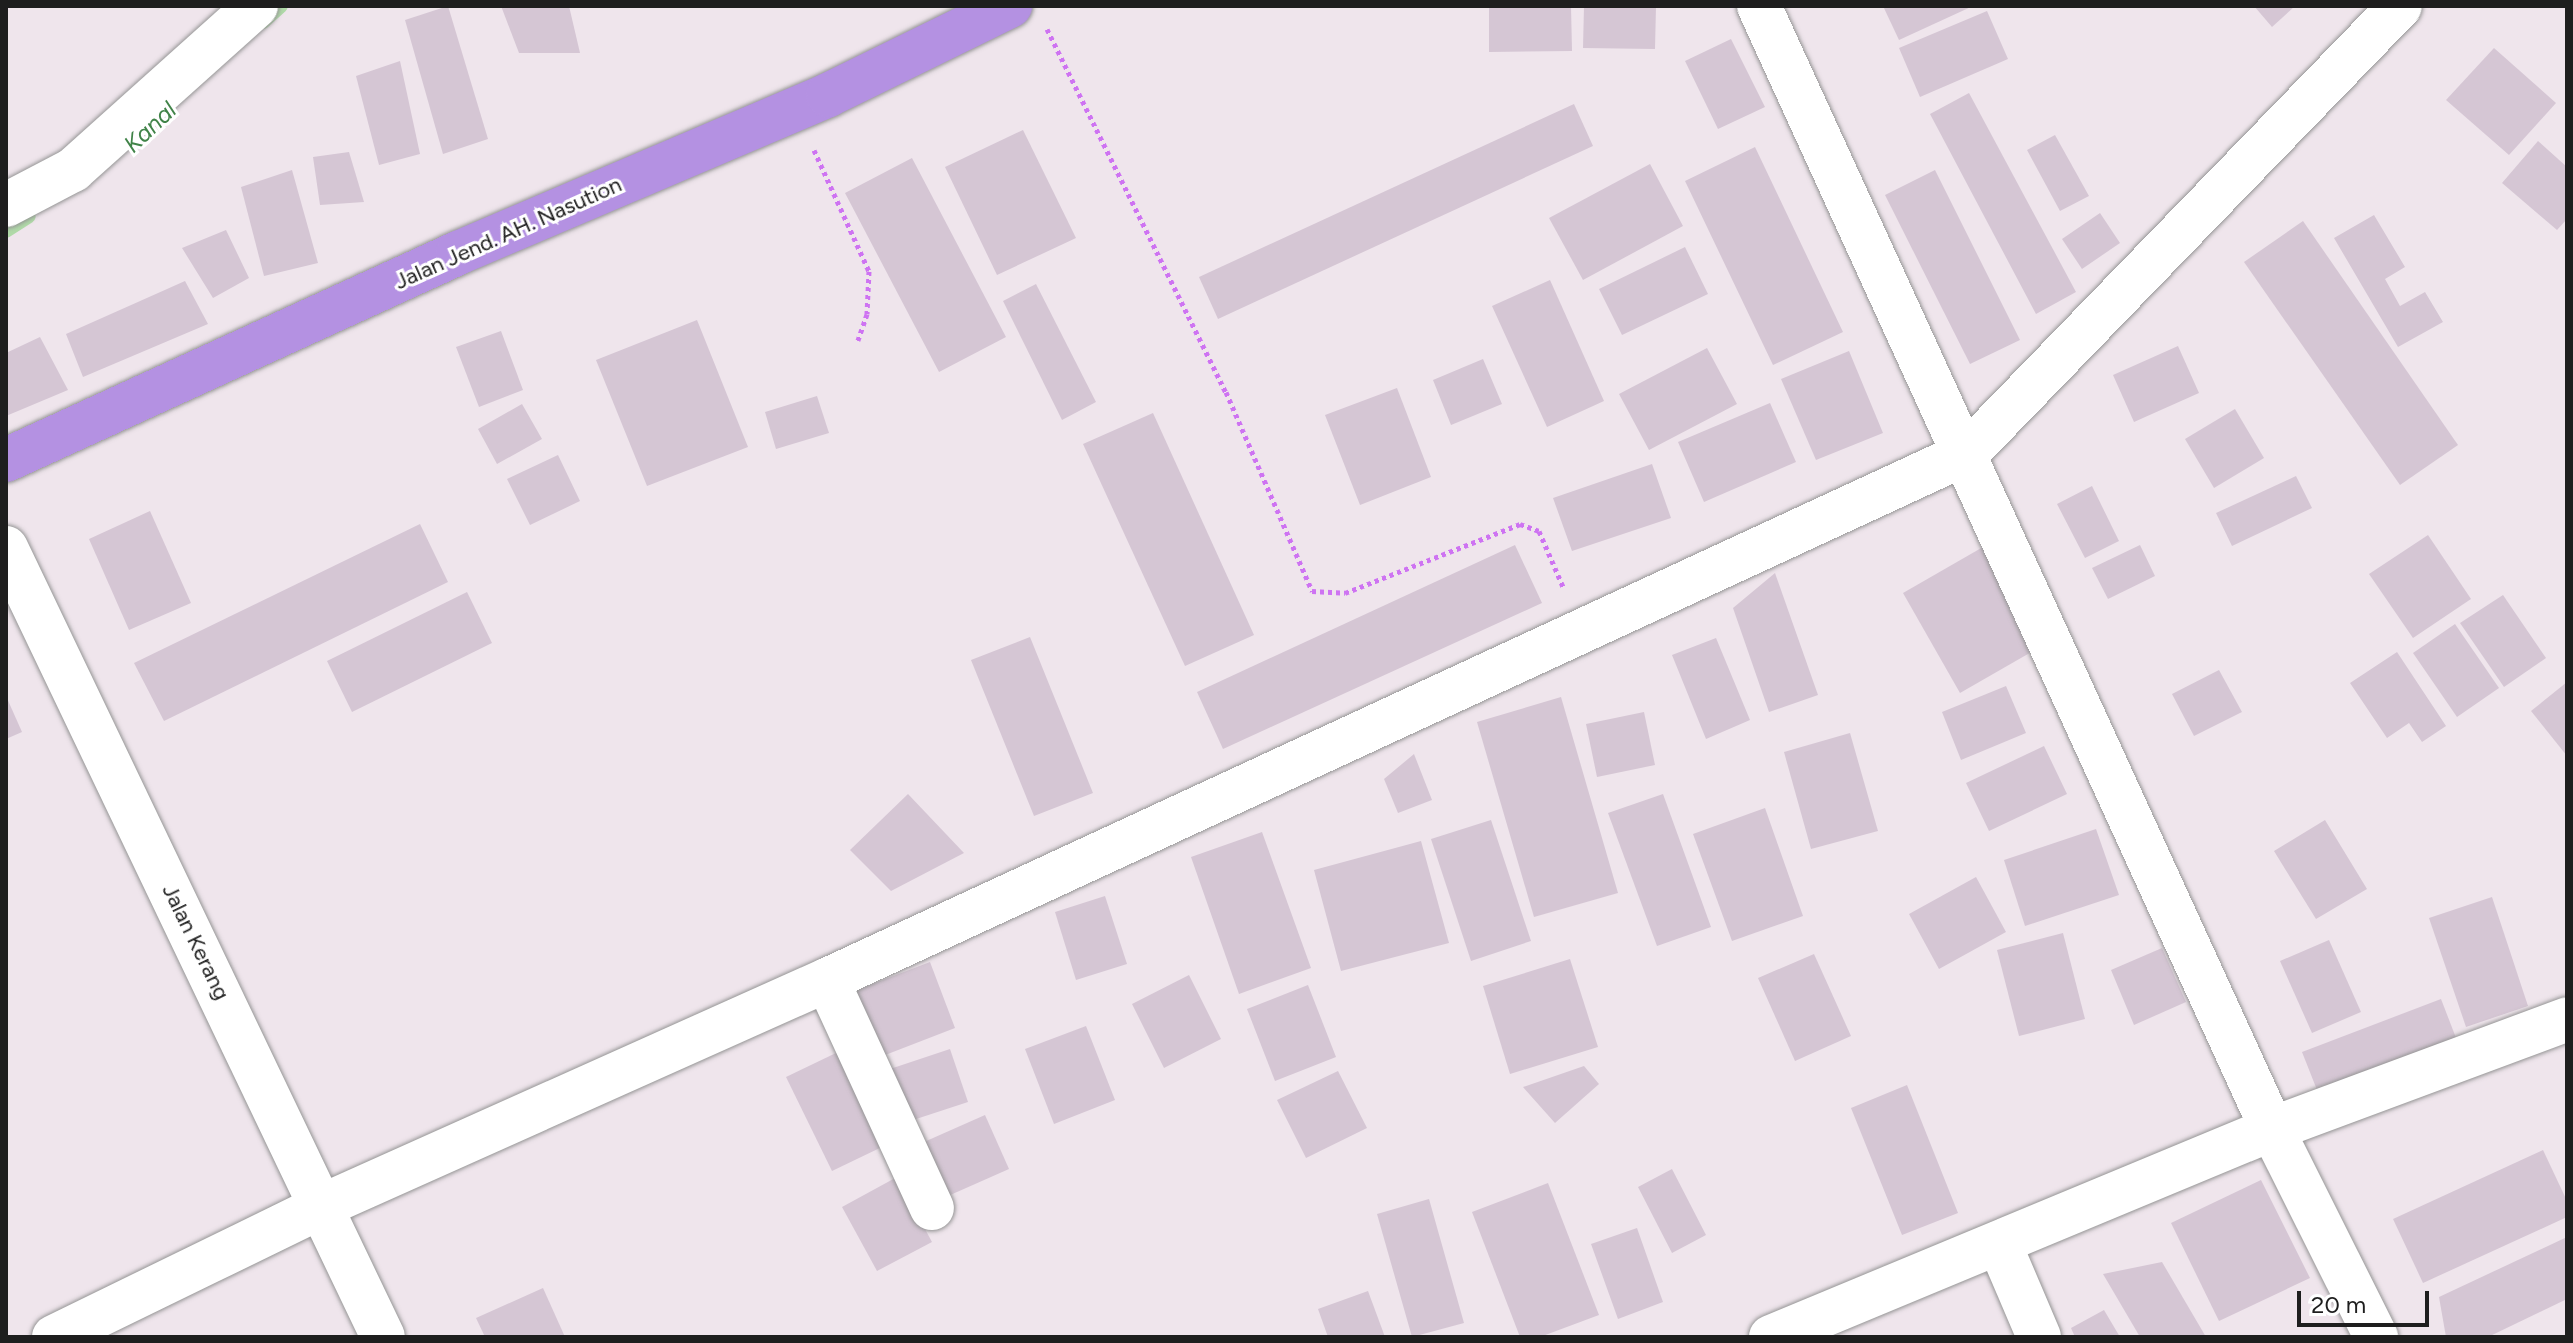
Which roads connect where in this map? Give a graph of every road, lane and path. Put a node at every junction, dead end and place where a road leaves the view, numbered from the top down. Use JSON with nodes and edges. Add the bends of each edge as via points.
{"nodes":[{"id":1,"x":256,"y":6,"type":"edge"},
{"id":2,"x":1759,"y":6,"type":"edge"},
{"id":3,"x":2400,"y":6,"type":"edge"},
{"id":4,"x":1027,"y":13,"type":"edge"},
{"id":5,"x":795,"y":109,"type":"junction"},
{"id":6,"x":6,"y":205,"type":"edge"},
{"id":7,"x":858,"y":340,"type":"dead end"},
{"id":8,"x":1967,"y":453,"type":"junction"},
{"id":9,"x":6,"y":460,"type":"edge"},
{"id":10,"x":6,"y":548,"type":"edge"},
{"id":11,"x":1583,"y":630,"type":"junction"},
{"id":12,"x":827,"y":980,"type":"junction"},
{"id":13,"x":2567,"y":1019,"type":"edge"},
{"id":14,"x":2272,"y":1129,"type":"junction"},
{"id":15,"x":322,"y":1206,"type":"junction"},
{"id":16,"x":932,"y":1208,"type":"dead end"},
{"id":17,"x":1999,"y":1243,"type":"junction"},
{"id":18,"x":54,"y":1337,"type":"edge"},
{"id":19,"x":383,"y":1337,"type":"edge"},
{"id":20,"x":1771,"y":1337,"type":"edge"},
{"id":21,"x":2039,"y":1337,"type":"edge"},
{"id":22,"x":2376,"y":1337,"type":"edge"}],
"edges":[{"from":1,"to":6,"type":"street","via":[[73,170]]},
{"from":2,"to":8,"type":"street"},
{"from":3,"to":8,"type":"street"},
{"from":4,"to":5,"type":"highway","name":"Jalan Jend. AH. Nasution"},
{"from":4,"to":11,"type":"path","via":[[1226,392],[1312,591],[1345,593],[1520,524],[1539,531]]},
{"from":5,"to":7,"type":"path","via":[[869,271],[867,314]]},
{"from":5,"to":9,"type":"highway","name":"Jalan Jend. AH. Nasution","via":[[458,253]]},
{"from":8,"to":11,"type":"street"},
{"from":8,"to":14,"type":"street"},
{"from":10,"to":15,"type":"street","name":"Jalan Kerang"},
{"from":11,"to":12,"type":"street"},
{"from":12,"to":15,"type":"street"},
{"from":12,"to":16,"type":"street"},
{"from":13,"to":14,"type":"street"},
{"from":14,"to":17,"type":"street"},
{"from":14,"to":22,"type":"street"},
{"from":15,"to":18,"type":"street"},
{"from":15,"to":19,"type":"street","name":"Jalan Kerang"},
{"from":17,"to":20,"type":"street"},
{"from":17,"to":21,"type":"street"}]}
